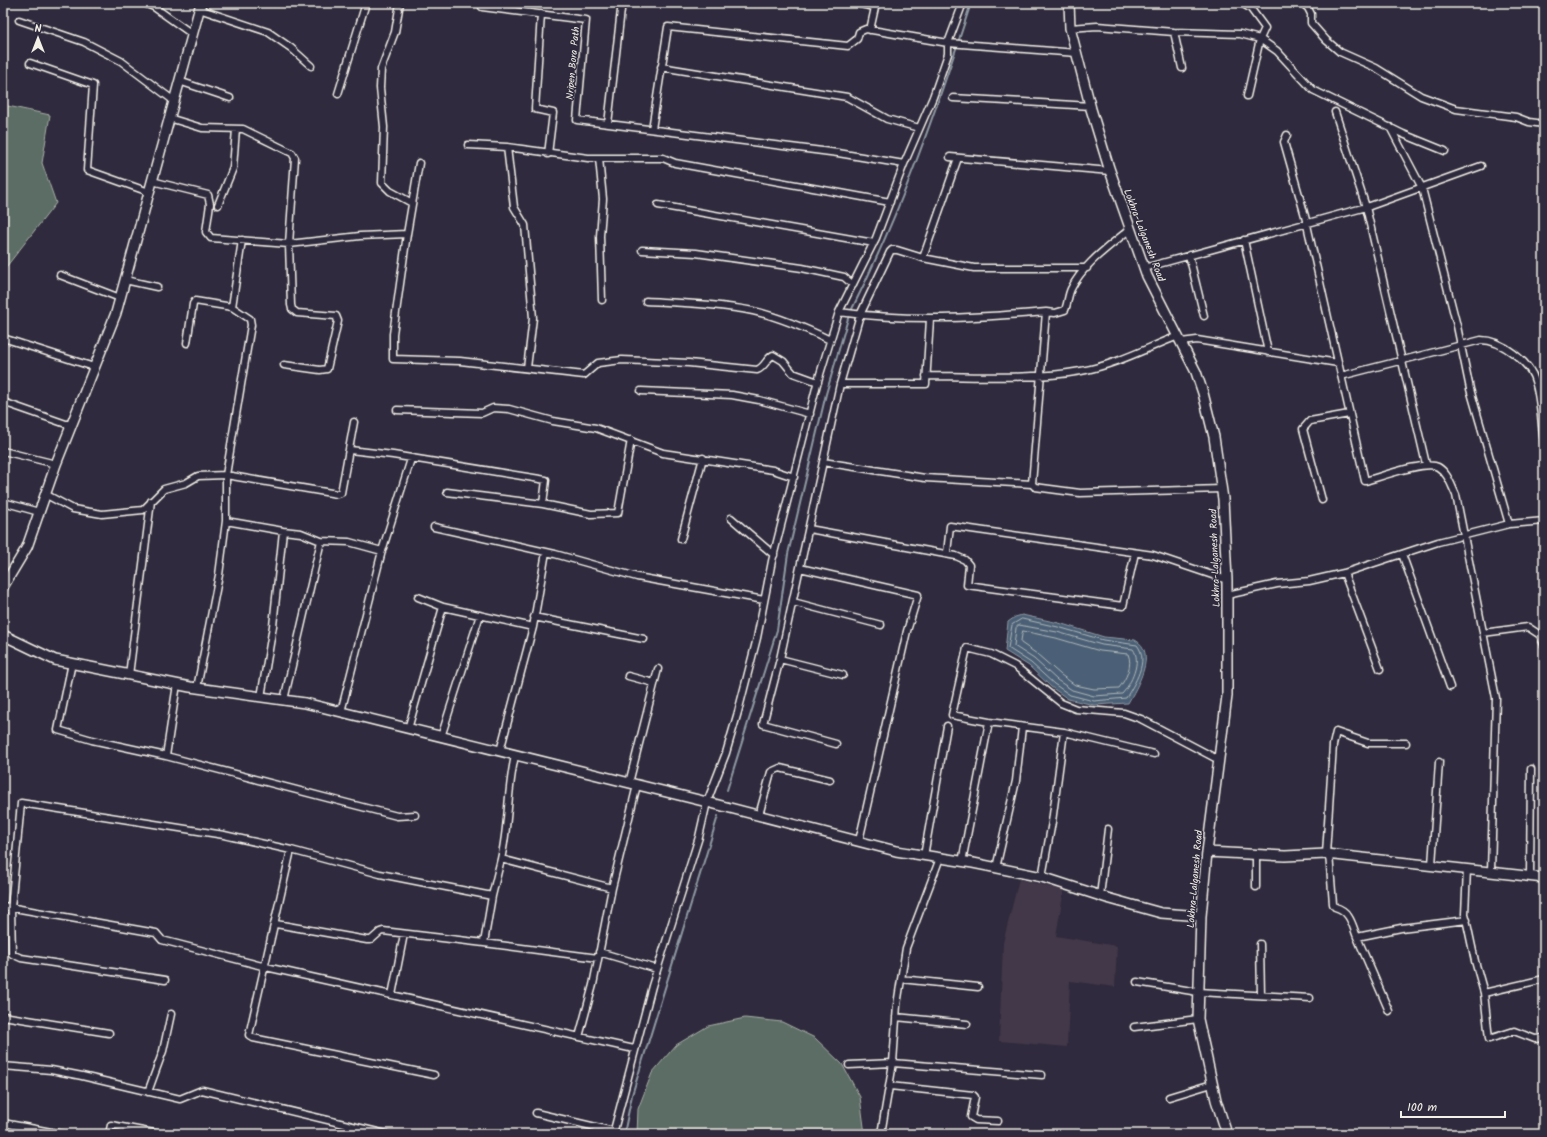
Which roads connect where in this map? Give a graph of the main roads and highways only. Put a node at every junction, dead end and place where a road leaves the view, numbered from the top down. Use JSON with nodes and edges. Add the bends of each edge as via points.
{"nodes":[{"id":1,"x":1069,"y":3,"type":"edge"},
{"id":2,"x":200,"y":6,"type":"edge"},
{"id":3,"x":3,"y":587,"type":"edge"},
{"id":4,"x":3,"y":635,"type":"edge"},
{"id":5,"x":1207,"y":852,"type":"junction"},
{"id":6,"x":1544,"y":878,"type":"edge"},
{"id":7,"x":1201,"y":916,"type":"junction"},
{"id":8,"x":1227,"y":1134,"type":"edge"}],
"edges":[{"from":1,"to":5,"type":"main road","name":"Lokhra-Lalganesh Road","via":[[1070,28],[1110,171],[1144,268],[1196,372],[1214,437],[1222,489],[1227,580],[1227,696]]},
{"from":2,"to":3,"type":"main road","via":[[120,298],[27,547]]},
{"from":4,"to":7,"type":"main road","via":[[55,660],[197,688],[284,700],[341,712],[896,851],[1042,877],[1161,912]]},
{"from":5,"to":6,"type":"main road","via":[[1285,856],[1328,854]]},
{"from":5,"to":7,"type":"main road","name":"Lokhra-Lalganesh Road"},
{"from":7,"to":8,"type":"main road","name":"Lokhra-Lalganesh Road","via":[[1198,1019],[1212,1084]]}]}
